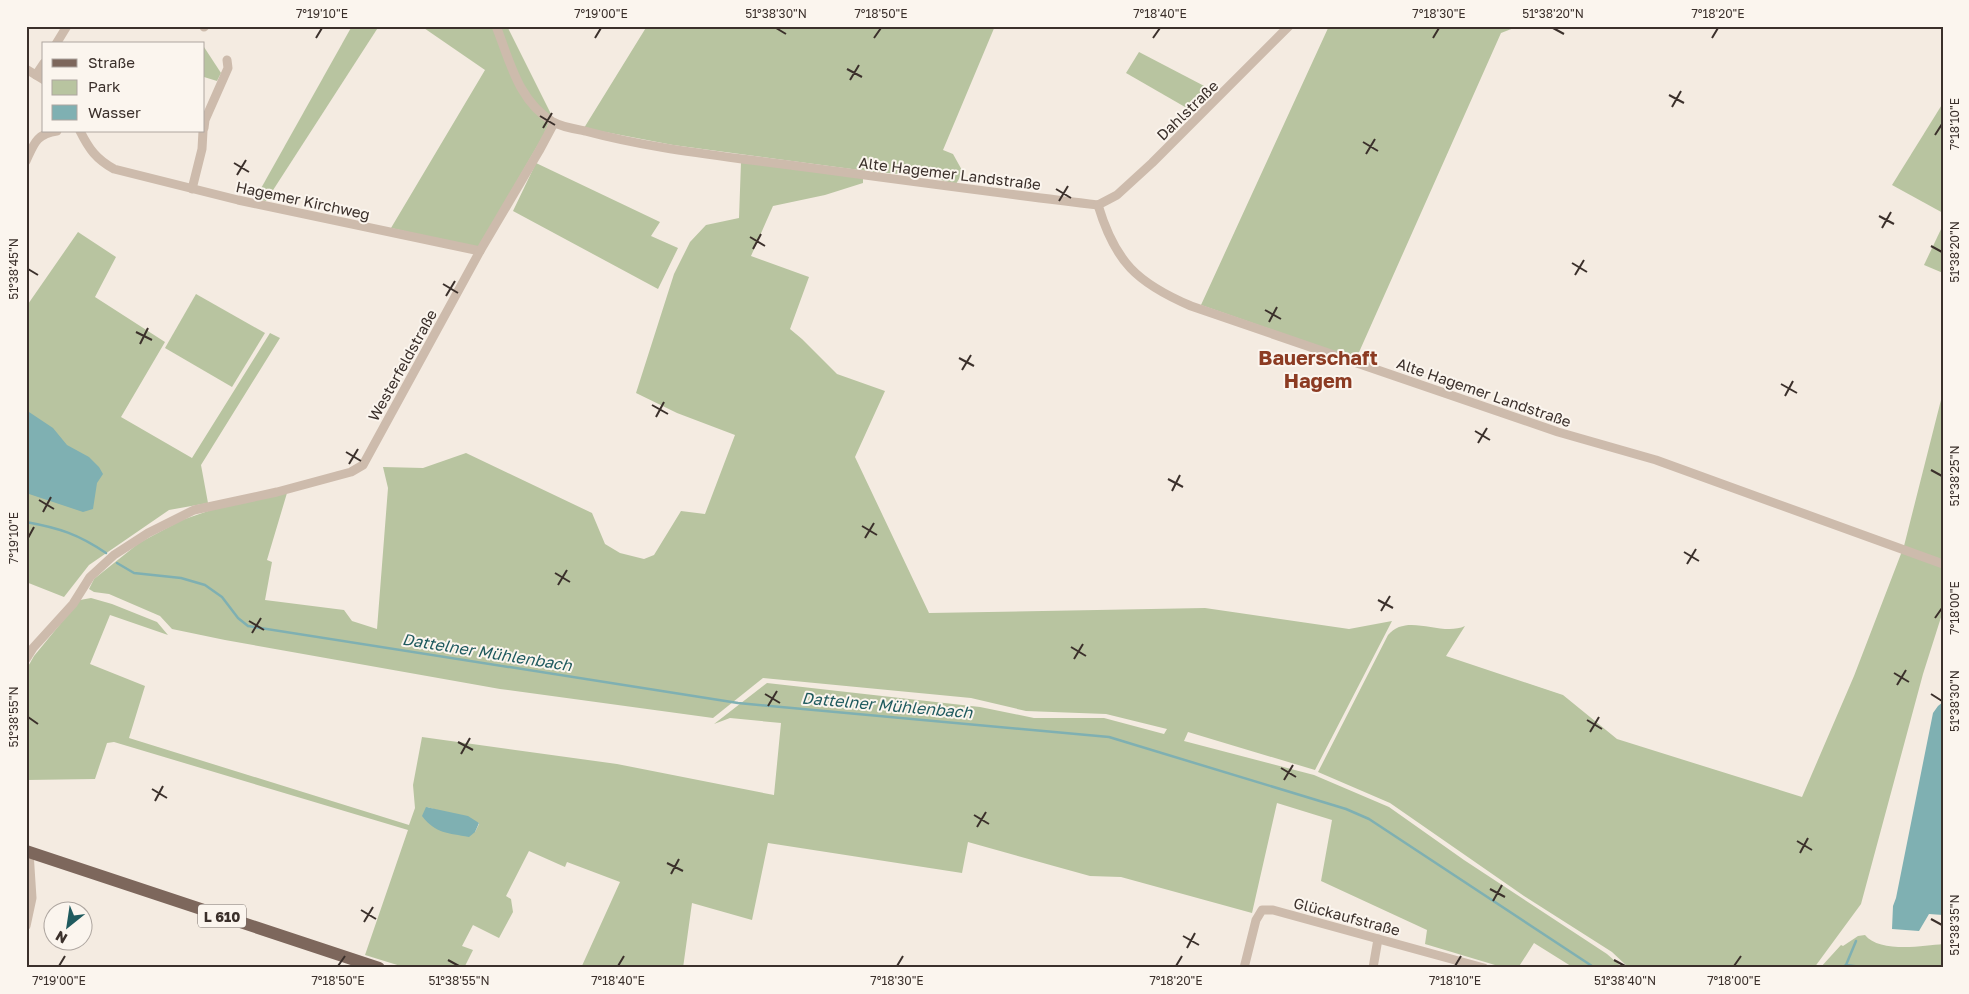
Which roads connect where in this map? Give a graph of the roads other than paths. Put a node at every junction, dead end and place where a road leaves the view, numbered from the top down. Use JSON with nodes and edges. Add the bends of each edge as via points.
{"nodes":[{"id":1,"x":67,"y":26,"type":"edge"},
{"id":2,"x":496,"y":26,"type":"edge"},
{"id":3,"x":1289,"y":26,"type":"edge"},
{"id":4,"x":57,"y":42,"type":"edge"},
{"id":5,"x":227,"y":60,"type":"dead end"},
{"id":6,"x":26,"y":69,"type":"edge"},
{"id":7,"x":40,"y":77,"type":"edge"},
{"id":8,"x":205,"y":118,"type":"edge"},
{"id":9,"x":554,"y":123,"type":"junction"},
{"id":10,"x":54,"y":132,"type":"edge"},
{"id":11,"x":80,"y":132,"type":"edge"},
{"id":12,"x":204,"y":132,"type":"edge"},
{"id":13,"x":26,"y":161,"type":"edge"},
{"id":14,"x":192,"y":189,"type":"junction"},
{"id":15,"x":1098,"y":205,"type":"junction"},
{"id":16,"x":480,"y":251,"type":"junction"},
{"id":17,"x":1943,"y":564,"type":"edge"},
{"id":18,"x":26,"y":659,"type":"edge"},
{"id":19,"x":28,"y":852,"type":"edge"},
{"id":20,"x":26,"y":926,"type":"edge"},
{"id":21,"x":1378,"y":939,"type":"junction"},
{"id":22,"x":378,"y":968,"type":"edge"},
{"id":23,"x":1244,"y":968,"type":"edge"},
{"id":24,"x":1373,"y":968,"type":"edge"},
{"id":25,"x":1484,"y":968,"type":"edge"}],
"edges":[{"from":1,"to":4,"type":"street"},
{"from":2,"to":9,"type":"street","via":[[524,94]]},
{"from":3,"to":15,"type":"street","name":"Dahlstraße","via":[[1152,163],[1117,195]]},
{"from":5,"to":8,"type":"street","via":[[228,68]]},
{"from":6,"to":7,"type":"street"},
{"from":9,"to":15,"type":"street","name":"Alte Hagemer Landstraße","via":[[662,148]]},
{"from":9,"to":16,"type":"street","name":"Westerfeldstraße"},
{"from":10,"to":13,"type":"street","via":[[36,140]]},
{"from":11,"to":14,"type":"street","name":"Hagemer Kirchweg","via":[[89,150],[114,169]]},
{"from":12,"to":14,"type":"street"},
{"from":14,"to":16,"type":"street","name":"Hagemer Kirchweg"},
{"from":15,"to":17,"type":"street","name":"Alte Hagemer Landstraße","via":[[1113,246],[1137,276],[1163,294],[1191,306],[1558,432],[1656,460]]},
{"from":16,"to":18,"type":"street","name":"Westerfeldstraße","via":[[363,465],[351,472],[277,492],[194,510],[148,533],[114,555],[90,577],[73,604]]},
{"from":19,"to":20,"type":"street","via":[[32,898]]},
{"from":19,"to":22,"type":"main road","number":"L 610"},
{"from":21,"to":23,"type":"street","name":"Glückaufstraße","via":[[1273,910],[1262,910],[1256,920]]},
{"from":21,"to":24,"type":"street"},
{"from":21,"to":25,"type":"street","name":"Glückaufstraße"}]}
